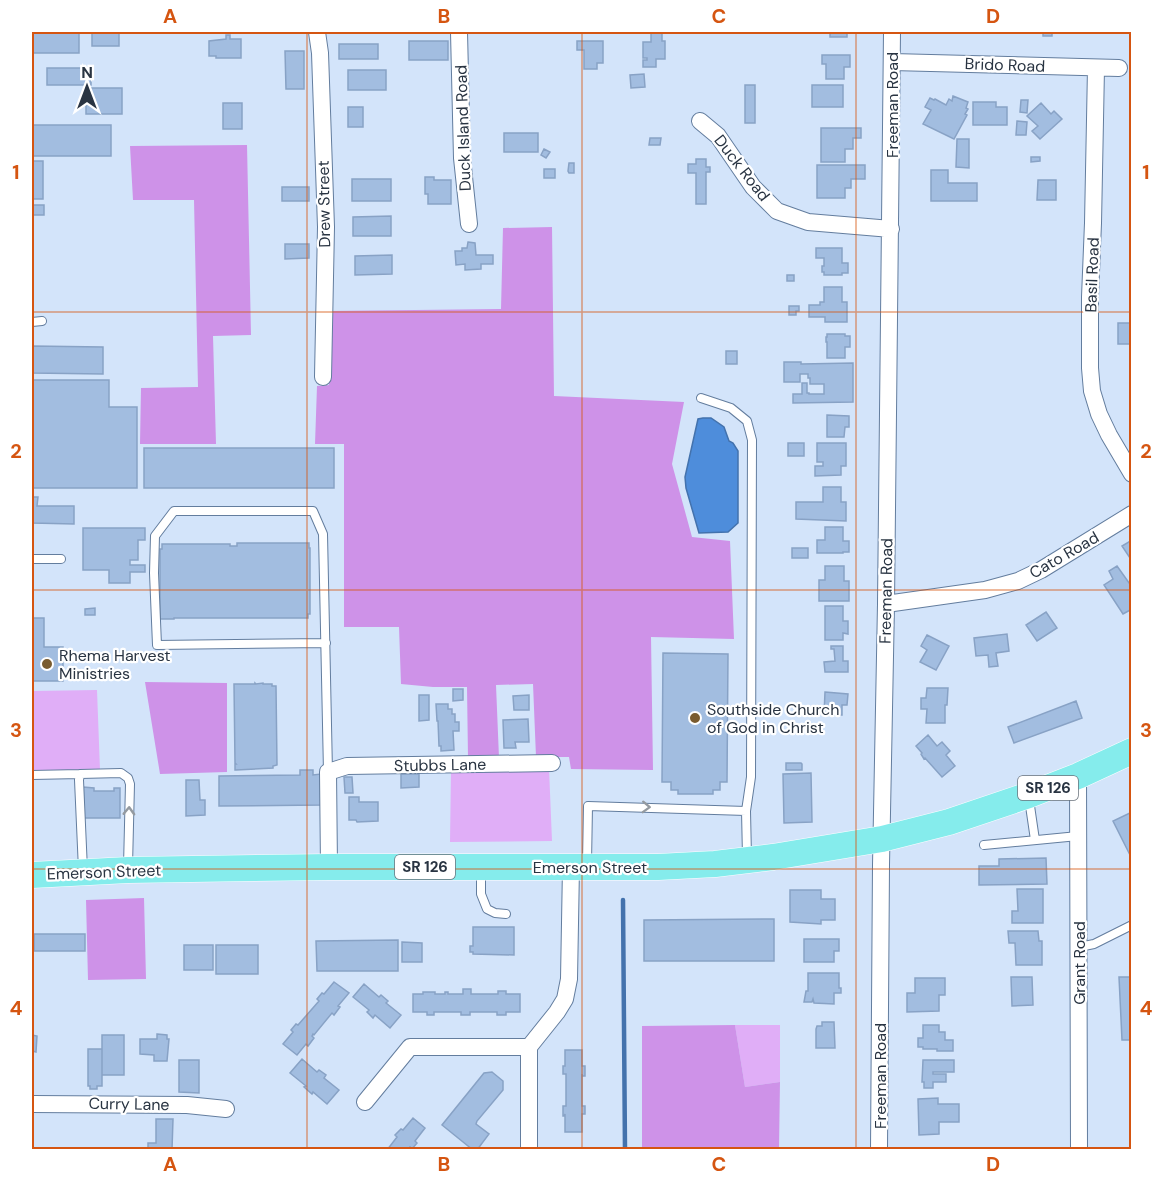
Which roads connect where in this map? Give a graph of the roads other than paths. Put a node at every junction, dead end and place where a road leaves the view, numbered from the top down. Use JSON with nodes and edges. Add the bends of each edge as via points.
{"nodes":[{"id":1,"x":317,"y":32,"type":"edge"},
{"id":2,"x":459,"y":32,"type":"edge"},
{"id":3,"x":892,"y":32,"type":"edge"},
{"id":4,"x":892,"y":62,"type":"junction"},
{"id":5,"x":1096,"y":68,"type":"junction"},
{"id":6,"x":1119,"y":68,"type":"dead end"},
{"id":7,"x":699,"y":121,"type":"dead end"},
{"id":8,"x":469,"y":224,"type":"dead end"},
{"id":9,"x":891,"y":229,"type":"junction"},
{"id":10,"x":42,"y":321,"type":"dead end"},
{"id":11,"x":32,"y":322,"type":"edge"},
{"id":12,"x":323,"y":377,"type":"dead end"},
{"id":13,"x":701,"y":398,"type":"dead end"},
{"id":14,"x":1131,"y":474,"type":"edge"},
{"id":15,"x":1131,"y":514,"type":"edge"},
{"id":16,"x":32,"y":559,"type":"edge"},
{"id":17,"x":61,"y":560,"type":"dead end"},
{"id":18,"x":886,"y":604,"type":"junction"},
{"id":19,"x":326,"y":643,"type":"junction"},
{"id":20,"x":1131,"y":751,"type":"edge"},
{"id":21,"x":552,"y":763,"type":"dead end"},
{"id":22,"x":328,"y":772,"type":"junction"},
{"id":23,"x":80,"y":774,"type":"junction"},
{"id":24,"x":32,"y":775,"type":"edge"},
{"id":25,"x":1078,"y":776,"type":"junction"},
{"id":26,"x":1029,"y":795,"type":"junction"},
{"id":27,"x":746,"y":811,"type":"junction"},
{"id":28,"x":1078,"y":836,"type":"junction"},
{"id":29,"x":882,"y":839,"type":"junction"},
{"id":30,"x":1035,"y":840,"type":"junction"},
{"id":31,"x":984,"y":845,"type":"dead end"},
{"id":32,"x":747,"y":860,"type":"junction"},
{"id":33,"x":329,"y":867,"type":"junction"},
{"id":34,"x":481,"y":867,"type":"junction"},
{"id":35,"x":579,"y":867,"type":"junction"},
{"id":36,"x":128,"y":870,"type":"junction"},
{"id":37,"x":83,"y":872,"type":"junction"},
{"id":38,"x":32,"y":875,"type":"edge"},
{"id":39,"x":506,"y":914,"type":"dead end"},
{"id":40,"x":1131,"y":925,"type":"edge"},
{"id":41,"x":1079,"y":947,"type":"junction"},
{"id":42,"x":529,"y":1047,"type":"junction"},
{"id":43,"x":365,"y":1102,"type":"dead end"},
{"id":44,"x":32,"y":1104,"type":"edge"},
{"id":45,"x":226,"y":1109,"type":"dead end"},
{"id":46,"x":529,"y":1149,"type":"edge"},
{"id":47,"x":879,"y":1149,"type":"edge"},
{"id":48,"x":1079,"y":1149,"type":"edge"}],
"edges":[{"from":1,"to":12,"type":"street","name":"Drew Street","via":[[326,227]]},
{"from":2,"to":8,"type":"street","name":"Duck Island Road","via":[[462,158]]},
{"from":3,"to":4,"type":"street","name":"Freeman Road"},
{"from":4,"to":5,"type":"street","name":"Brido Road"},
{"from":4,"to":9,"type":"street","name":"Freeman Road"},
{"from":5,"to":6,"type":"street","name":"Brido Road"},
{"from":5,"to":14,"type":"street","name":"Basil Road","via":[[1090,368],[1099,414]]},
{"from":7,"to":9,"type":"street","name":"Duck Road","via":[[718,136],[753,188],[777,211],[808,222]]},
{"from":9,"to":18,"type":"street","name":"Freeman Road"},
{"from":10,"to":11,"type":"lane"},
{"from":13,"to":27,"type":"lane","via":[[730,408],[747,421],[753,440],[751,777]]},
{"from":15,"to":18,"type":"street","name":"Cato Road","via":[[1018,581],[985,590]]},
{"from":16,"to":17,"type":"lane"},
{"from":18,"to":29,"type":"street","name":"Freeman Road"},
{"from":19,"to":19,"type":"lane","via":[[323,534],[314,511],[174,511],[155,536],[157,645]]},
{"from":19,"to":22,"type":"lane"},
{"from":20,"to":25,"type":"main road","name":"Emerson Street","number":"SR 126"},
{"from":21,"to":22,"type":"street","name":"Stubbs Lane","via":[[346,766]]},
{"from":22,"to":33,"type":"street"},
{"from":23,"to":24,"type":"lane"},
{"from":36,"to":23,"type":"lane","one_way":true,"via":[[128,778],[121,773]]},
{"from":23,"to":37,"type":"lane"},
{"from":25,"to":26,"type":"main road","name":"Emerson Street","number":"SR 126"},
{"from":25,"to":28,"type":"street","name":"Grant Road"},
{"from":26,"to":29,"type":"main road","name":"Emerson Street","number":"SR 126"},
{"from":26,"to":30,"type":"lane"},
{"from":27,"to":32,"type":"lane"},
{"from":35,"to":27,"type":"lane","one_way":true,"via":[[588,806]]},
{"from":28,"to":30,"type":"lane"},
{"from":28,"to":41,"type":"street","name":"Grant Road"},
{"from":29,"to":32,"type":"main road","name":"Emerson Street","number":"SR 126"},
{"from":29,"to":47,"type":"street","name":"Freeman Road"},
{"from":30,"to":31,"type":"lane"},
{"from":32,"to":35,"type":"main road","name":"Emerson Street","number":"SR 126","via":[[658,867]]},
{"from":33,"to":34,"type":"main road","name":"Emerson Street","number":"SR 126"},
{"from":33,"to":36,"type":"main road","name":"Emerson Street","number":"SR 126"},
{"from":34,"to":35,"type":"main road","name":"Emerson Street","number":"SR 126"},
{"from":34,"to":39,"type":"lane","via":[[481,894],[487,909]]},
{"from":35,"to":42,"type":"street","via":[[565,999]]},
{"from":36,"to":37,"type":"main road","name":"Emerson Street","number":"SR 126"},
{"from":37,"to":38,"type":"main road","name":"Emerson Street","number":"SR 126"},
{"from":40,"to":41,"type":"lane","via":[[1094,944]]},
{"from":41,"to":48,"type":"street","name":"Grant Road"},
{"from":42,"to":43,"type":"street","via":[[410,1047]]},
{"from":42,"to":46,"type":"street"},
{"from":44,"to":45,"type":"street","name":"Curry Lane"}]}
